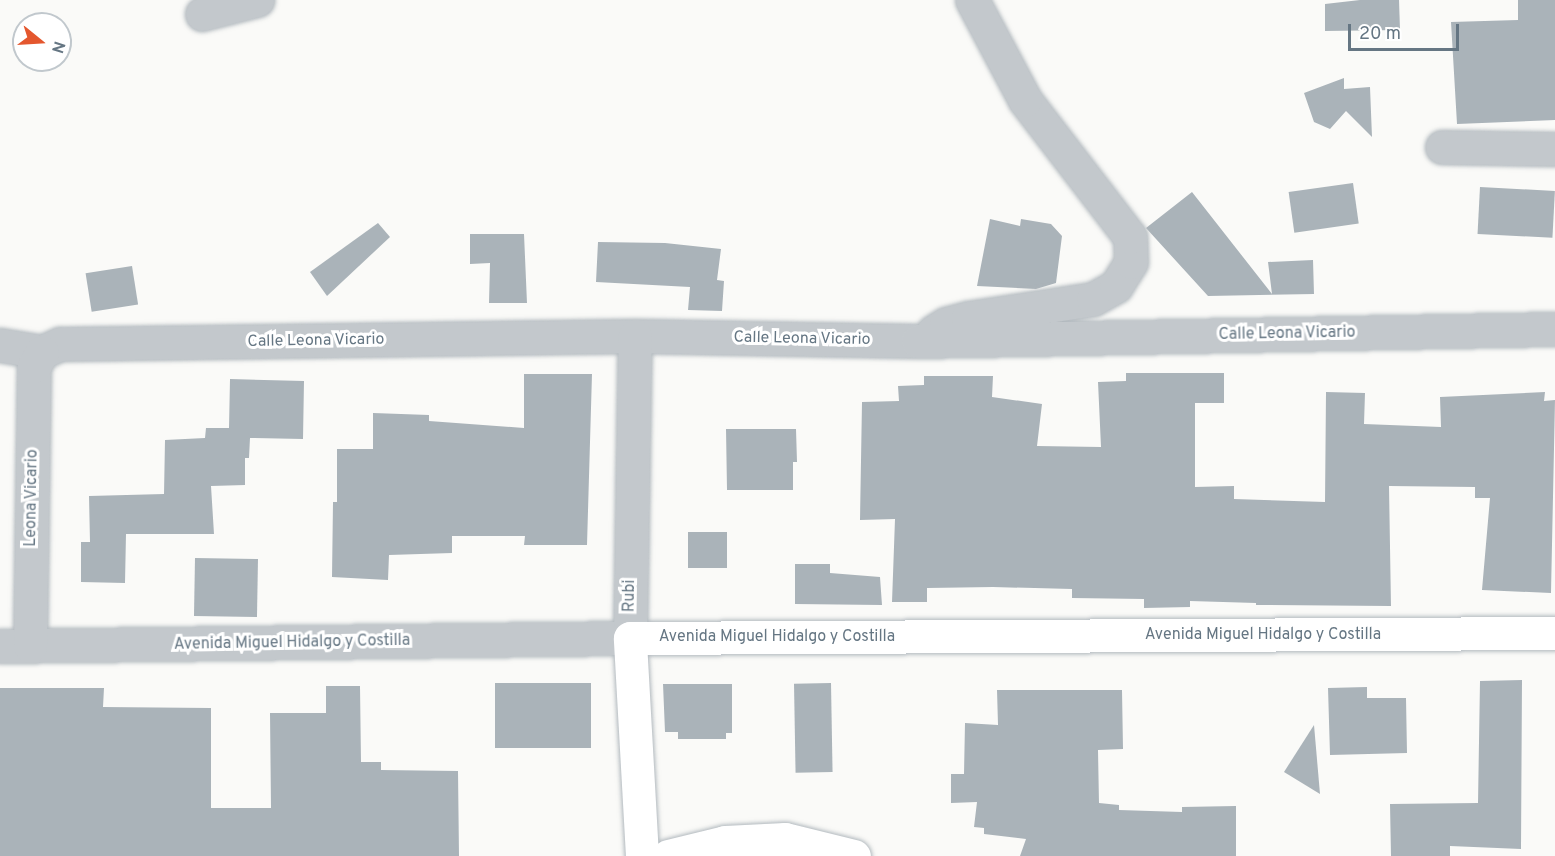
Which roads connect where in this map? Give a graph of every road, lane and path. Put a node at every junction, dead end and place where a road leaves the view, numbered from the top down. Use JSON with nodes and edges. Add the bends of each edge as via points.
{"nodes":[{"id":1,"x":257,"y":0,"type":"edge"},
{"id":2,"x":972,"y":0,"type":"edge"},
{"id":3,"x":202,"y":14,"type":"dead end"},
{"id":4,"x":1442,"y":147,"type":"dead end"},
{"id":5,"x":1555,"y":149,"type":"edge"},
{"id":6,"x":1553,"y":333,"type":"edge"},
{"id":7,"x":634,"y":336,"type":"junction"},
{"id":8,"x":918,"y":341,"type":"junction"},
{"id":9,"x":0,"y":345,"type":"edge"},
{"id":10,"x":42,"y":352,"type":"junction"},
{"id":11,"x":1555,"y":633,"type":"edge"},
{"id":12,"x":630,"y":638,"type":"junction"},
{"id":13,"x":15,"y":646,"type":"edge"},
{"id":14,"x":642,"y":856,"type":"edge"},
{"id":15,"x":668,"y":856,"type":"edge"},
{"id":16,"x":854,"y":856,"type":"edge"}],
"edges":[{"from":1,"to":3,"type":"street"},
{"from":2,"to":8,"type":"street","via":[[1025,99],[1130,237],[1131,262],[1116,286],[1093,299],[946,324]]},
{"from":4,"to":5,"type":"street"},
{"from":6,"to":8,"type":"street","name":"Calle Leona Vicario"},
{"from":7,"to":8,"type":"street","name":"Calle Leona Vicario"},
{"from":7,"to":10,"type":"street","name":"Calle Leona Vicario","via":[[60,344]]},
{"from":7,"to":12,"type":"street","name":"Rubi"},
{"from":9,"to":10,"type":"street"},
{"from":10,"to":13,"type":"street","name":"Leona Vicario","via":[[34,366]]},
{"from":11,"to":12,"type":"street","name":"Avenida Miguel Hidalgo y Costilla"},
{"from":12,"to":13,"type":"street","name":"Avenida Miguel Hidalgo y Costilla"},
{"from":12,"to":14,"type":"street","name":"Rubi"},
{"from":15,"to":16,"type":"street","via":[[725,842],[785,839]]}]}
